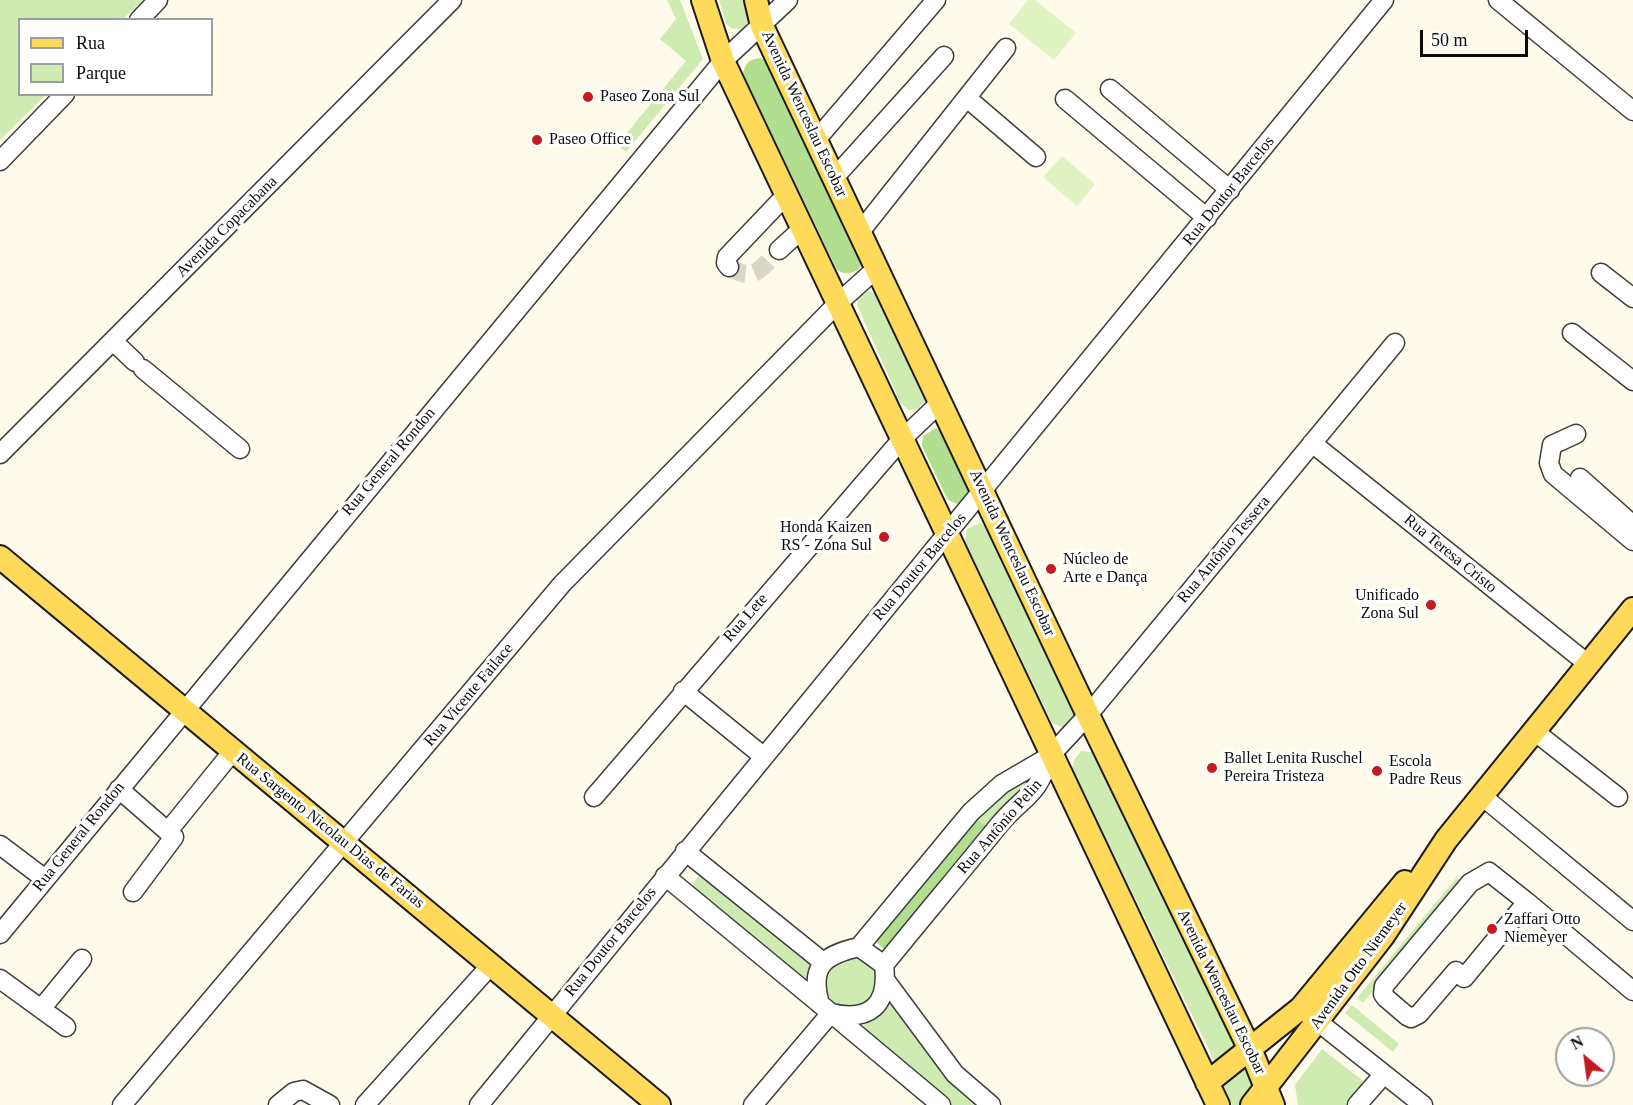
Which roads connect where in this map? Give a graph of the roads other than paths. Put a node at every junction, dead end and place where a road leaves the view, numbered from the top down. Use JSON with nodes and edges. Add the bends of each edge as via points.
{"nodes":[{"id":1,"x":158,"y":0,"type":"edge"},
{"id":2,"x":452,"y":0,"type":"edge"},
{"id":3,"x":704,"y":0,"type":"edge"},
{"id":4,"x":756,"y":0,"type":"edge"},
{"id":5,"x":788,"y":0,"type":"edge"},
{"id":6,"x":936,"y":0,"type":"edge"},
{"id":7,"x":1384,"y":0,"type":"edge"},
{"id":8,"x":1498,"y":0,"type":"edge"},
{"id":9,"x":141,"y":18,"type":"edge"},
{"id":10,"x":762,"y":26,"type":"junction"},
{"id":11,"x":1006,"y":48,"type":"dead end"},
{"id":12,"x":944,"y":56,"type":"dead end"},
{"id":13,"x":723,"y":61,"type":"junction"},
{"id":14,"x":1110,"y":89,"type":"dead end"},
{"id":15,"x":63,"y":96,"type":"edge"},
{"id":16,"x":966,"y":98,"type":"junction"},
{"id":17,"x":1065,"y":99,"type":"dead end"},
{"id":18,"x":1633,"y":111,"type":"edge"},
{"id":19,"x":816,"y":140,"type":"junction"},
{"id":20,"x":1036,"y":157,"type":"dead end"},
{"id":21,"x":0,"y":161,"type":"edge"},
{"id":22,"x":834,"y":178,"type":"junction"},
{"id":23,"x":1230,"y":190,"type":"junction"},
{"id":24,"x":786,"y":195,"type":"junction"},
{"id":25,"x":1207,"y":218,"type":"junction"},
{"id":26,"x":802,"y":229,"type":"junction"},
{"id":27,"x":860,"y":232,"type":"junction"},
{"id":28,"x":779,"y":250,"type":"tunnel mouth"},
{"id":29,"x":729,"y":267,"type":"dead end"},
{"id":30,"x":877,"y":268,"type":"junction"},
{"id":31,"x":1601,"y":273,"type":"dead end"},
{"id":32,"x":1633,"y":298,"type":"edge"},
{"id":33,"x":837,"y":304,"type":"junction"},
{"id":34,"x":1572,"y":333,"type":"dead end"},
{"id":35,"x":113,"y":341,"type":"junction"},
{"id":36,"x":1395,"y":343,"type":"dead end"},
{"id":37,"x":1633,"y":381,"type":"edge"},
{"id":38,"x":941,"y":402,"type":"junction"},
{"id":39,"x":1576,"y":434,"type":"dead end"},
{"id":40,"x":901,"y":440,"type":"junction"},
{"id":41,"x":1312,"y":443,"type":"junction"},
{"id":42,"x":240,"y":449,"type":"dead end"},
{"id":43,"x":0,"y":454,"type":"edge"},
{"id":44,"x":1580,"y":478,"type":"dead end"},
{"id":45,"x":983,"y":492,"type":"junction"},
{"id":46,"x":1633,"y":525,"type":"edge"},
{"id":47,"x":946,"y":535,"type":"junction"},
{"id":48,"x":1633,"y":541,"type":"edge"},
{"id":49,"x":0,"y":557,"type":"edge"},
{"id":50,"x":1633,"y":609,"type":"edge"},
{"id":51,"x":1588,"y":664,"type":"junction"},
{"id":52,"x":682,"y":691,"type":"junction"},
{"id":53,"x":183,"y":711,"type":"junction"},
{"id":54,"x":1088,"y":715,"type":"junction"},
{"id":55,"x":1534,"y":730,"type":"junction"},
{"id":56,"x":233,"y":751,"type":"junction"},
{"id":57,"x":763,"y":756,"type":"junction"},
{"id":58,"x":1050,"y":756,"type":"junction"},
{"id":59,"x":119,"y":789,"type":"junction"},
{"id":60,"x":1482,"y":796,"type":"junction"},
{"id":61,"x":594,"y":797,"type":"dead end"},
{"id":62,"x":1618,"y":797,"type":"dead end"},
{"id":63,"x":173,"y":825,"type":"dead end"},
{"id":64,"x":345,"y":842,"type":"junction"},
{"id":65,"x":0,"y":844,"type":"edge"},
{"id":66,"x":685,"y":851,"type":"junction"},
{"id":67,"x":665,"y":876,"type":"junction"},
{"id":68,"x":45,"y":879,"type":"junction"},
{"id":69,"x":133,"y":892,"type":"dead end"},
{"id":70,"x":1527,"y":902,"type":"junction"},
{"id":71,"x":1633,"y":921,"type":"edge"},
{"id":72,"x":0,"y":934,"type":"edge"},
{"id":73,"x":860,"y":947,"type":"junction"},
{"id":74,"x":82,"y":959,"type":"dead end"},
{"id":75,"x":823,"y":962,"type":"junction"},
{"id":76,"x":491,"y":965,"type":"junction"},
{"id":77,"x":885,"y":973,"type":"junction"},
{"id":78,"x":0,"y":979,"type":"edge"},
{"id":79,"x":1633,"y":991,"type":"edge"},
{"id":80,"x":825,"y":1008,"type":"junction"},
{"id":81,"x":41,"y":1009,"type":"junction"},
{"id":82,"x":1310,"y":1015,"type":"junction"},
{"id":83,"x":551,"y":1016,"type":"junction"},
{"id":84,"x":66,"y":1027,"type":"dead end"},
{"id":85,"x":1249,"y":1049,"type":"junction"},
{"id":86,"x":1384,"y":1074,"type":"junction"},
{"id":87,"x":1214,"y":1099,"type":"edge"},
{"id":88,"x":1264,"y":1100,"type":"edge"},
{"id":89,"x":122,"y":1105,"type":"edge"},
{"id":90,"x":278,"y":1105,"type":"edge"},
{"id":91,"x":330,"y":1105,"type":"edge"},
{"id":92,"x":365,"y":1105,"type":"edge"},
{"id":93,"x":479,"y":1105,"type":"edge"},
{"id":94,"x":659,"y":1105,"type":"edge"},
{"id":95,"x":753,"y":1105,"type":"edge"},
{"id":96,"x":941,"y":1105,"type":"edge"},
{"id":97,"x":991,"y":1105,"type":"edge"},
{"id":98,"x":1357,"y":1105,"type":"edge"},
{"id":99,"x":1423,"y":1105,"type":"edge"}],
"edges":[{"from":1,"to":9,"type":"street"},
{"from":2,"to":35,"type":"street","name":"Avenida Copacabana"},
{"from":3,"to":13,"type":"main road"},
{"from":4,"to":10,"type":"main road","name":"Avenida Wenceslau Escobar"},
{"from":5,"to":10,"type":"street","name":"Rua General Rondon"},
{"from":6,"to":19,"type":"street"},
{"from":7,"to":23,"type":"street","name":"Rua Doutor Barcelos"},
{"from":8,"to":18,"type":"street"},
{"from":10,"to":13,"type":"street","name":"Rua General Rondon"},
{"from":10,"to":19,"type":"main road","name":"Avenida Wenceslau Escobar"},
{"from":11,"to":16,"type":"street"},
{"from":12,"to":22,"type":"street"},
{"from":13,"to":24,"type":"main road"},
{"from":13,"to":53,"type":"street","name":"Rua General Rondon"},
{"from":14,"to":23,"type":"street"},
{"from":15,"to":21,"type":"street"},
{"from":16,"to":20,"type":"street"},
{"from":16,"to":27,"type":"street"},
{"from":17,"to":25,"type":"street"},
{"from":19,"to":22,"type":"main road","name":"Avenida Wenceslau Escobar"},
{"from":22,"to":27,"type":"main road","name":"Avenida Wenceslau Escobar"},
{"from":23,"to":25,"type":"street","name":"Rua Doutor Barcelos"},
{"from":24,"to":26,"type":"main road"},
{"from":24,"to":29,"type":"street","via":[[727,257]]},
{"from":25,"to":45,"type":"street","name":"Rua Doutor Barcelos"},
{"from":26,"to":28,"type":"street"},
{"from":26,"to":33,"type":"main road"},
{"from":27,"to":30,"type":"main road","name":"Avenida Wenceslau Escobar"},
{"from":30,"to":33,"type":"street","name":"Rua Vicente Failace"},
{"from":30,"to":38,"type":"main road","name":"Avenida Wenceslau Escobar"},
{"from":31,"to":32,"type":"street"},
{"from":33,"to":40,"type":"main road"},
{"from":33,"to":64,"type":"street","name":"Rua Vicente Failace","via":[[562,584]]},
{"from":34,"to":37,"type":"street"},
{"from":35,"to":42,"type":"street"},
{"from":35,"to":43,"type":"street","name":"Avenida Copacabana"},
{"from":36,"to":41,"type":"street","name":"Rua Antônio Tessera"},
{"from":38,"to":40,"type":"street","name":"Rua Lete"},
{"from":38,"to":45,"type":"main road","name":"Avenida Wenceslau Escobar"},
{"from":39,"to":48,"type":"street","via":[[1552,445],[1549,463],[1553,474]]},
{"from":40,"to":47,"type":"main road"},
{"from":40,"to":52,"type":"street","name":"Rua Lete"},
{"from":41,"to":51,"type":"street","name":"Rua Teresa Cristo"},
{"from":41,"to":54,"type":"street","name":"Rua Antônio Tessera"},
{"from":44,"to":46,"type":"street"},
{"from":45,"to":47,"type":"street","name":"Rua Doutor Barcelos"},
{"from":45,"to":54,"type":"main road","name":"Avenida Wenceslau Escobar"},
{"from":47,"to":57,"type":"street","name":"Rua Doutor Barcelos"},
{"from":47,"to":58,"type":"main road"},
{"from":49,"to":53,"type":"main road","name":"Rua Sargento Nicolau Dias de Farias"},
{"from":50,"to":51,"type":"main road","name":"Avenida Otto Niemeyer"},
{"from":51,"to":55,"type":"main road","name":"Avenida Otto Niemeyer"},
{"from":52,"to":57,"type":"street"},
{"from":52,"to":61,"type":"street","name":"Rua Lete"},
{"from":53,"to":56,"type":"main road","name":"Rua Sargento Nicolau Dias de Farias"},
{"from":53,"to":59,"type":"street","name":"Rua General Rondon"},
{"from":54,"to":58,"type":"street","name":"Rua Antônio Tessera"},
{"from":54,"to":85,"type":"main road","name":"Avenida Wenceslau Escobar"},
{"from":55,"to":60,"type":"main road","name":"Avenida Otto Niemeyer"},
{"from":55,"to":62,"type":"street"},
{"from":56,"to":63,"type":"street"},
{"from":56,"to":64,"type":"main road","name":"Rua Sargento Nicolau Dias de Farias"},
{"from":57,"to":66,"type":"street","name":"Rua Doutor Barcelos"},
{"from":58,"to":73,"type":"street","name":"Rua Antônio Pelin","via":[[1002,784],[971,812]]},
{"from":58,"to":77,"type":"street","name":"Rua Antônio Pelin","via":[[1033,793],[1004,819]]},
{"from":58,"to":87,"type":"main road"},
{"from":59,"to":68,"type":"street","name":"Rua General Rondon"},
{"from":59,"to":69,"type":"street","via":[[174,837]]},
{"from":60,"to":71,"type":"street"},
{"from":60,"to":82,"type":"main road","name":"Avenida Otto Niemeyer","via":[[1446,840],[1383,936]]},
{"from":64,"to":76,"type":"main road","name":"Rua Sargento Nicolau Dias de Farias"},
{"from":64,"to":89,"type":"street","name":"Rua Vicente Failace"},
{"from":65,"to":68,"type":"street"},
{"from":66,"to":67,"type":"street","name":"Rua Doutor Barcelos"},
{"from":66,"to":75,"type":"street"},
{"from":67,"to":80,"type":"street"},
{"from":67,"to":83,"type":"street","name":"Rua Doutor Barcelos"},
{"from":68,"to":72,"type":"street","name":"Rua General Rondon"},
{"from":70,"to":70,"type":"street","via":[[1490,872],[1470,883],[1384,986],[1383,994],[1407,1016],[1416,1017],[1456,971],[1464,978]]},
{"from":70,"to":79,"type":"street"},
{"from":73,"to":75,"type":"street","via":[[839,952]]},
{"from":73,"to":77,"type":"street"},
{"from":74,"to":81,"type":"street"},
{"from":75,"to":80,"type":"street","via":[[814,984]]},
{"from":76,"to":83,"type":"main road","name":"Rua Sargento Nicolau Dias de Farias"},
{"from":76,"to":92,"type":"street"},
{"from":77,"to":80,"type":"street","via":[[882,1000],[867,1013],[848,1017]]},
{"from":77,"to":97,"type":"street","via":[[955,1074]]},
{"from":78,"to":81,"type":"street"},
{"from":80,"to":95,"type":"street"},
{"from":80,"to":96,"type":"street"},
{"from":81,"to":84,"type":"street"},
{"from":82,"to":85,"type":"main road","name":"Avenida Otto Niemeyer"},
{"from":82,"to":86,"type":"street"},
{"from":82,"to":88,"type":"main road","name":"Avenida Otto Niemeyer"},
{"from":83,"to":93,"type":"street","name":"Rua Doutor Barcelos"},
{"from":83,"to":94,"type":"main road","name":"Rua Sargento Nicolau Dias de Farias"},
{"from":85,"to":87,"type":"main road","name":"Avenida Otto Niemeyer"},
{"from":85,"to":88,"type":"main road","name":"Avenida Wenceslau Escobar"},
{"from":86,"to":98,"type":"street"},
{"from":86,"to":99,"type":"street"},
{"from":90,"to":91,"type":"street","via":[[303,1090]]}]}
